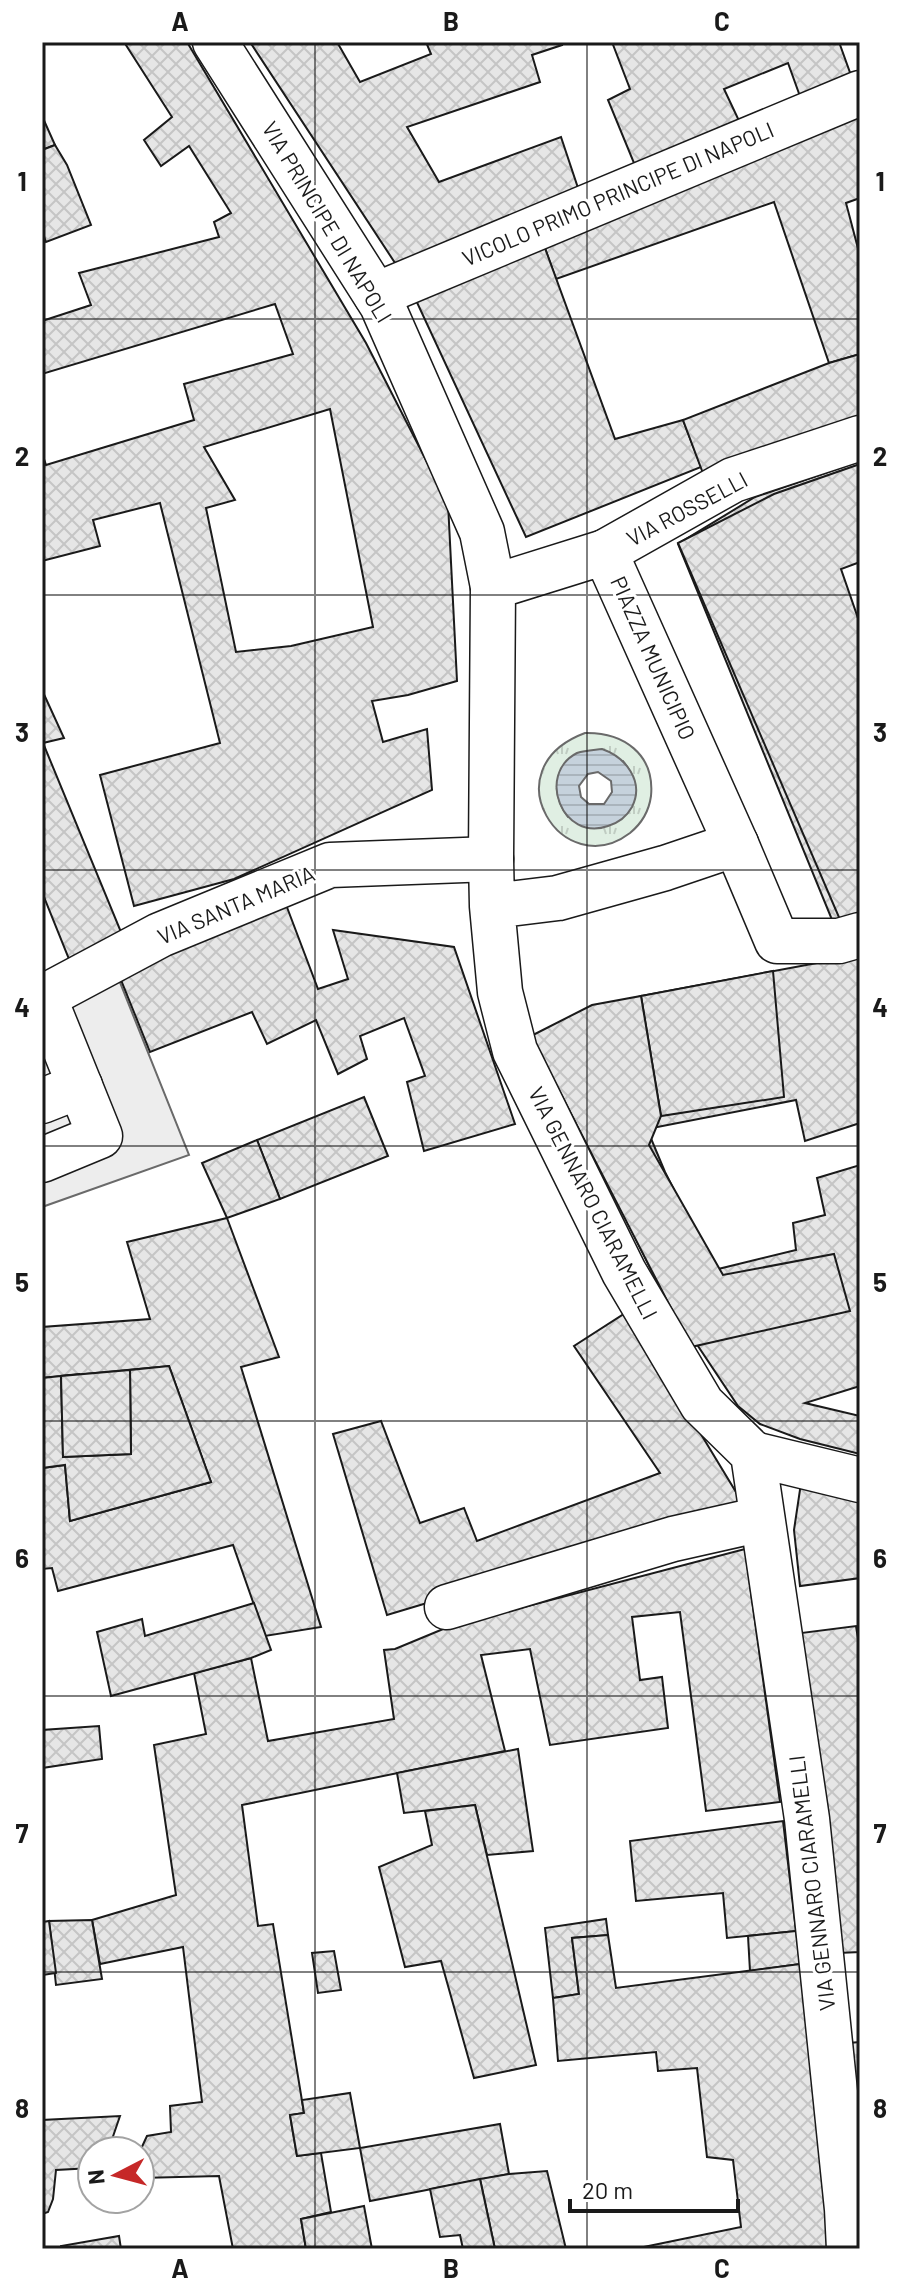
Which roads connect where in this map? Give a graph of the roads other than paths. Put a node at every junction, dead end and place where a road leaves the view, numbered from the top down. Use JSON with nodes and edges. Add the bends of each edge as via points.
{"nodes":[{"id":1,"x":215,"y":42,"type":"edge"},
{"id":2,"x":860,"y":93,"type":"edge"},
{"id":3,"x":376,"y":295,"type":"junction"},
{"id":4,"x":860,"y":438,"type":"edge"},
{"id":5,"x":605,"y":552,"type":"junction"},
{"id":6,"x":493,"y":587,"type":"junction"},
{"id":7,"x":736,"y":844,"type":"junction"},
{"id":8,"x":491,"y":859,"type":"junction"},
{"id":9,"x":492,"y":906,"type":"junction"},
{"id":10,"x":860,"y":935,"type":"edge"},
{"id":11,"x":43,"y":998,"type":"edge"},
{"id":12,"x":61,"y":1094,"type":"edge"},
{"id":13,"x":42,"y":1160,"type":"edge"},
{"id":14,"x":753,"y":1454,"type":"junction"},
{"id":15,"x":860,"y":1480,"type":"edge"},
{"id":16,"x":762,"y":1519,"type":"junction"},
{"id":17,"x":447,"y":1607,"type":"dead end"},
{"id":18,"x":849,"y":2249,"type":"edge"}],
"edges":[{"from":1,"to":3,"type":"street","name":"VIA PRINCIPE DI NAPOLI"},
{"from":2,"to":3,"type":"street","name":"VICOLO PRIMO PRINCIPE DI NAPOLI"},
{"from":3,"to":6,"type":"street","name":"VIA PRINCIPE DI NAPOLI","via":[[482,532]]},
{"from":4,"to":5,"type":"street","name":"VIA ROSSELLI","via":[[733,480]]},
{"from":5,"to":6,"type":"street","name":"PIAZZA MUNICIPIO"},
{"from":5,"to":7,"type":"street","name":"PIAZZA MUNICIPIO"},
{"from":6,"to":8,"type":"street"},
{"from":7,"to":9,"type":"street","via":[[558,898]]},
{"from":7,"to":10,"type":"street","name":"PIAZZA MUNICIPIO","via":[[777,941],[839,941]]},
{"from":8,"to":9,"type":"street"},
{"from":8,"to":11,"type":"street","name":"VIA SANTA MARIA","via":[[330,865],[160,935]]},
{"from":9,"to":14,"type":"street","name":"VIA GENNARO CIARAMELLI","via":[[500,992],[515,1051],[655,1325],[702,1404]]},
{"from":11,"to":12,"type":"street"},
{"from":12,"to":13,"type":"street","via":[[100,1136]]},
{"from":14,"to":15,"type":"street"},
{"from":14,"to":16,"type":"street","name":"VIA GENNARO CIARAMELLI"},
{"from":16,"to":17,"type":"street","via":[[673,1539]]},
{"from":16,"to":18,"type":"street","name":"VIA GENNARO CIARAMELLI","via":[[807,1819]]}]}
